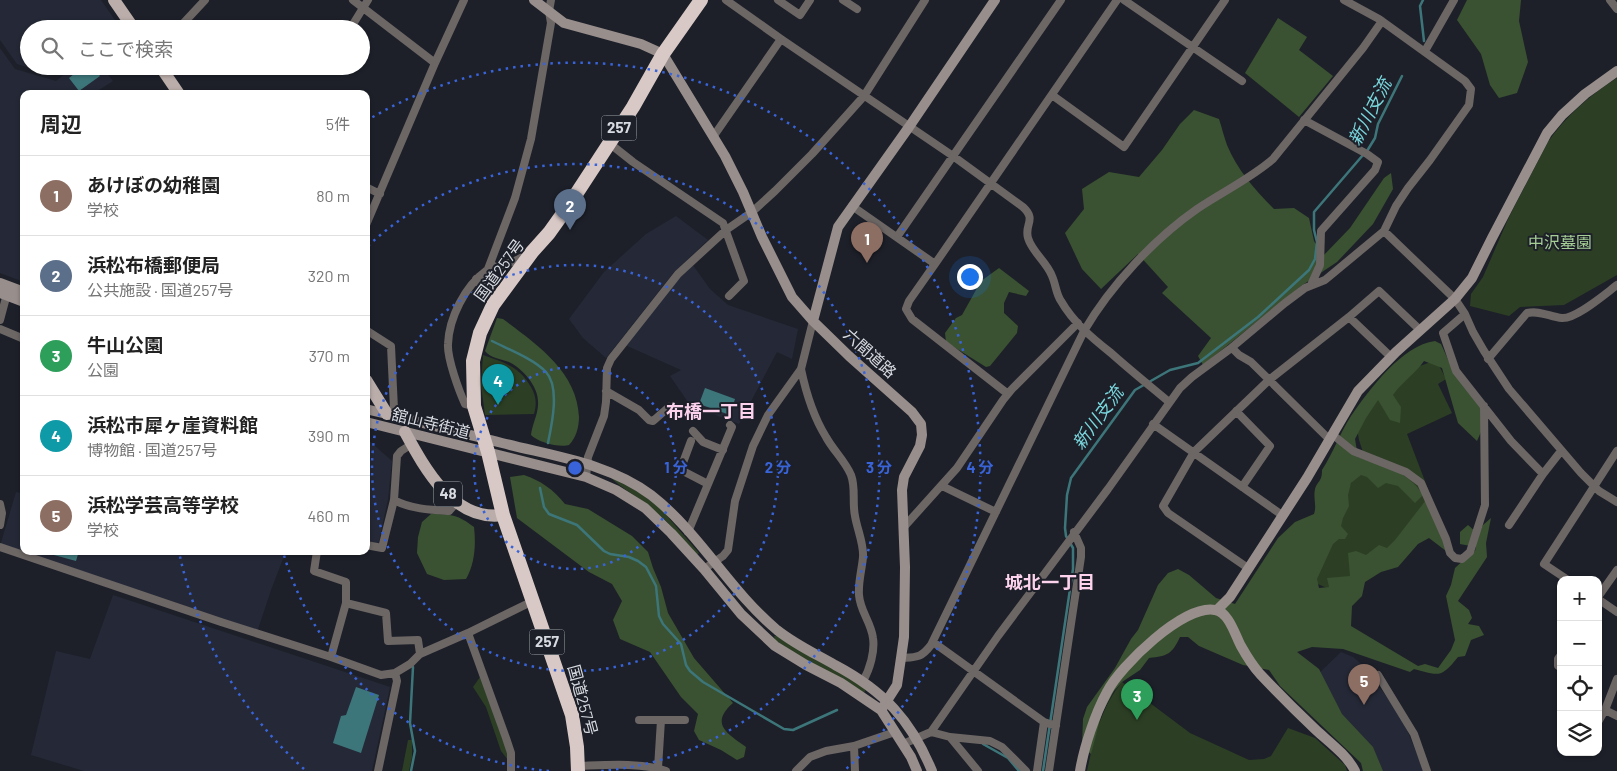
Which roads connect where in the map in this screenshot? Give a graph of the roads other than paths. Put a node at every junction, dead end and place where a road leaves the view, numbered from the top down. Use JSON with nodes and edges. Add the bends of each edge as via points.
{"nodes":[{"id":1,"x":114,"y":0,"type":"edge"},
{"id":2,"x":205,"y":0,"type":"edge"},
{"id":3,"x":353,"y":0,"type":"edge"},
{"id":4,"x":368,"y":0,"type":"edge"},
{"id":5,"x":464,"y":0,"type":"edge"},
{"id":6,"x":534,"y":0,"type":"edge"},
{"id":7,"x":551,"y":0,"type":"edge"},
{"id":8,"x":701,"y":0,"type":"edge"},
{"id":9,"x":726,"y":0,"type":"edge"},
{"id":10,"x":778,"y":0,"type":"edge"},
{"id":11,"x":810,"y":0,"type":"edge"},
{"id":12,"x":843,"y":0,"type":"edge"},
{"id":13,"x":925,"y":0,"type":"edge"},
{"id":14,"x":995,"y":0,"type":"edge"},
{"id":15,"x":1060,"y":0,"type":"edge"},
{"id":16,"x":1117,"y":0,"type":"edge"},
{"id":17,"x":1124,"y":0,"type":"edge"},
{"id":18,"x":1224,"y":0,"type":"edge"},
{"id":19,"x":1344,"y":0,"type":"edge"},
{"id":20,"x":1454,"y":0,"type":"edge"},
{"id":21,"x":1610,"y":0,"type":"edge"},
{"id":22,"x":363,"y":8,"type":"junction"},
{"id":23,"x":857,"y":9,"type":"dead end"},
{"id":24,"x":1617,"y":10,"type":"edge"},
{"id":25,"x":549,"y":11,"type":"junction"},
{"id":26,"x":128,"y":20,"type":"edge"},
{"id":27,"x":186,"y":20,"type":"edge"},
{"id":28,"x":356,"y":20,"type":"edge"},
{"id":29,"x":1382,"y":21,"type":"junction"},
{"id":30,"x":781,"y":40,"type":"junction"},
{"id":31,"x":1193,"y":48,"type":"junction"},
{"id":32,"x":1425,"y":51,"type":"junction"},
{"id":33,"x":663,"y":54,"type":"junction"},
{"id":34,"x":435,"y":63,"type":"junction"},
{"id":35,"x":1617,"y":71,"type":"edge"},
{"id":36,"x":166,"y":75,"type":"edge"},
{"id":37,"x":1242,"y":81,"type":"dead end"},
{"id":38,"x":175,"y":90,"type":"edge"},
{"id":39,"x":1052,"y":95,"type":"junction"},
{"id":40,"x":864,"y":96,"type":"junction"},
{"id":41,"x":1304,"y":120,"type":"junction"},
{"id":42,"x":909,"y":127,"type":"junction"},
{"id":43,"x":713,"y":137,"type":"junction"},
{"id":44,"x":609,"y":143,"type":"junction"},
{"id":45,"x":953,"y":156,"type":"junction"},
{"id":46,"x":991,"y":183,"type":"junction"},
{"id":47,"x":370,"y":189,"type":"edge"},
{"id":48,"x":380,"y":194,"type":"junction"},
{"id":49,"x":852,"y":206,"type":"junction"},
{"id":50,"x":752,"y":212,"type":"junction"},
{"id":51,"x":370,"y":216,"type":"edge"},
{"id":52,"x":726,"y":230,"type":"junction"},
{"id":53,"x":1384,"y":231,"type":"junction"},
{"id":54,"x":896,"y":237,"type":"junction"},
{"id":55,"x":532,"y":252,"type":"junction"},
{"id":56,"x":935,"y":264,"type":"junction"},
{"id":57,"x":488,"y":269,"type":"junction"},
{"id":58,"x":476,"y":279,"type":"junction"},
{"id":59,"x":1311,"y":286,"type":"junction"},
{"id":60,"x":1614,"y":287,"type":"edge"},
{"id":61,"x":4,"y":289,"type":"edge"},
{"id":62,"x":20,"y":291,"type":"edge"},
{"id":63,"x":729,"y":296,"type":"dead end"},
{"id":64,"x":1617,"y":296,"type":"edge"},
{"id":65,"x":20,"y":299,"type":"edge"},
{"id":66,"x":497,"y":299,"type":"junction"},
{"id":67,"x":1455,"y":299,"type":"junction"},
{"id":68,"x":1465,"y":314,"type":"junction"},
{"id":69,"x":1349,"y":317,"type":"junction"},
{"id":70,"x":0,"y":320,"type":"edge"},
{"id":71,"x":813,"y":321,"type":"junction"},
{"id":72,"x":1078,"y":323,"type":"junction"},
{"id":73,"x":0,"y":329,"type":"edge"},
{"id":74,"x":1420,"y":330,"type":"junction"},
{"id":75,"x":1084,"y":331,"type":"junction"},
{"id":76,"x":370,"y":333,"type":"edge"},
{"id":77,"x":20,"y":337,"type":"edge"},
{"id":78,"x":1232,"y":348,"type":"junction"},
{"id":79,"x":1391,"y":357,"type":"junction"},
{"id":80,"x":1488,"y":359,"type":"junction"},
{"id":81,"x":801,"y":369,"type":"junction"},
{"id":82,"x":1269,"y":380,"type":"junction"},
{"id":83,"x":370,"y":385,"type":"edge"},
{"id":84,"x":606,"y":391,"type":"junction"},
{"id":85,"x":1008,"y":394,"type":"junction"},
{"id":86,"x":1169,"y":402,"type":"junction"},
{"id":87,"x":474,"y":406,"type":"junction"},
{"id":88,"x":1484,"y":406,"type":"junction"},
{"id":89,"x":669,"y":407,"type":"dead end"},
{"id":90,"x":370,"y":409,"type":"edge"},
{"id":91,"x":391,"y":411,"type":"junction"},
{"id":92,"x":1236,"y":411,"type":"junction"},
{"id":93,"x":370,"y":423,"type":"edge"},
{"id":94,"x":1154,"y":424,"type":"junction"},
{"id":95,"x":730,"y":425,"type":"dead end"},
{"id":96,"x":405,"y":432,"type":"junction"},
{"id":97,"x":693,"y":432,"type":"dead end"},
{"id":98,"x":483,"y":438,"type":"junction"},
{"id":99,"x":1331,"y":438,"type":"junction"},
{"id":100,"x":691,"y":440,"type":"dead end"},
{"id":101,"x":412,"y":444,"type":"junction"},
{"id":102,"x":723,"y":450,"type":"junction"},
{"id":103,"x":1561,"y":451,"type":"junction"},
{"id":104,"x":1617,"y":451,"type":"edge"},
{"id":105,"x":488,"y":452,"type":"junction"},
{"id":106,"x":1194,"y":452,"type":"junction"},
{"id":107,"x":588,"y":465,"type":"junction"},
{"id":108,"x":1543,"y":474,"type":"junction"},
{"id":109,"x":586,"y":477,"type":"junction"},
{"id":110,"x":708,"y":484,"type":"junction"},
{"id":111,"x":942,"y":486,"type":"junction"},
{"id":112,"x":1242,"y":486,"type":"junction"},
{"id":113,"x":1594,"y":486,"type":"junction"},
{"id":114,"x":394,"y":500,"type":"junction"},
{"id":115,"x":1617,"y":502,"type":"edge"},
{"id":116,"x":456,"y":503,"type":"junction"},
{"id":117,"x":0,"y":504,"type":"edge"},
{"id":118,"x":996,"y":512,"type":"junction"},
{"id":119,"x":503,"y":515,"type":"junction"},
{"id":120,"x":1282,"y":515,"type":"junction"},
{"id":121,"x":1509,"y":524,"type":"dead end"},
{"id":122,"x":0,"y":525,"type":"edge"},
{"id":123,"x":903,"y":528,"type":"junction"},
{"id":124,"x":688,"y":532,"type":"junction"},
{"id":125,"x":1070,"y":538,"type":"junction"},
{"id":126,"x":0,"y":546,"type":"edge"},
{"id":127,"x":370,"y":546,"type":"edge"},
{"id":128,"x":20,"y":553,"type":"edge"},
{"id":129,"x":26,"y":555,"type":"edge"},
{"id":130,"x":316,"y":555,"type":"edge"},
{"id":131,"x":714,"y":562,"type":"junction"},
{"id":132,"x":1248,"y":568,"type":"junction"},
{"id":133,"x":704,"y":569,"type":"junction"},
{"id":134,"x":1617,"y":570,"type":"edge"},
{"id":135,"x":1562,"y":576,"type":"edge"},
{"id":136,"x":1602,"y":592,"type":"edge"},
{"id":137,"x":533,"y":601,"type":"junction"},
{"id":138,"x":1602,"y":601,"type":"edge"},
{"id":139,"x":346,"y":604,"type":"junction"},
{"id":140,"x":1217,"y":610,"type":"junction"},
{"id":141,"x":1617,"y":612,"type":"edge"},
{"id":142,"x":468,"y":633,"type":"junction"},
{"id":143,"x":933,"y":642,"type":"junction"},
{"id":144,"x":420,"y":654,"type":"junction"},
{"id":145,"x":331,"y":657,"type":"junction"},
{"id":146,"x":901,"y":658,"type":"junction"},
{"id":147,"x":973,"y":671,"type":"junction"},
{"id":148,"x":396,"y":673,"type":"junction"},
{"id":149,"x":1378,"y":675,"type":"dead end"},
{"id":150,"x":1617,"y":679,"type":"edge"},
{"id":151,"x":863,"y":681,"type":"junction"},
{"id":152,"x":888,"y":701,"type":"junction"},
{"id":153,"x":881,"y":710,"type":"junction"},
{"id":154,"x":1605,"y":710,"type":"junction"},
{"id":155,"x":1602,"y":715,"type":"edge"},
{"id":156,"x":1617,"y":716,"type":"edge"},
{"id":157,"x":639,"y":720,"type":"dead end"},
{"id":158,"x":661,"y":720,"type":"junction"},
{"id":159,"x":685,"y":720,"type":"dead end"},
{"id":160,"x":1051,"y":724,"type":"junction"},
{"id":161,"x":895,"y":732,"type":"junction"},
{"id":162,"x":931,"y":732,"type":"junction"},
{"id":163,"x":950,"y":737,"type":"junction"},
{"id":164,"x":916,"y":738,"type":"junction"},
{"id":165,"x":903,"y":744,"type":"junction"},
{"id":166,"x":854,"y":746,"type":"junction"},
{"id":167,"x":658,"y":768,"type":"junction"},
{"id":168,"x":578,"y":769,"type":"edge"},
{"id":169,"x":378,"y":771,"type":"edge"},
{"id":170,"x":511,"y":771,"type":"edge"},
{"id":171,"x":666,"y":771,"type":"edge"},
{"id":172,"x":796,"y":771,"type":"edge"},
{"id":173,"x":855,"y":771,"type":"edge"},
{"id":174,"x":917,"y":771,"type":"edge"},
{"id":175,"x":932,"y":771,"type":"edge"},
{"id":176,"x":978,"y":771,"type":"edge"},
{"id":177,"x":1026,"y":771,"type":"edge"},
{"id":178,"x":1037,"y":771,"type":"edge"},
{"id":179,"x":1049,"y":771,"type":"edge"},
{"id":180,"x":1080,"y":771,"type":"edge"},
{"id":181,"x":1355,"y":771,"type":"edge"},
{"id":182,"x":1427,"y":771,"type":"edge"}],
"edges":[{"from":1,"to":26,"type":"main road"},
{"from":2,"to":27,"type":"street"},
{"from":3,"to":22,"type":"street"},
{"from":4,"to":22,"type":"street"},
{"from":5,"to":34,"type":"street"},
{"from":6,"to":25,"type":"street"},
{"from":7,"to":25,"type":"street"},
{"from":8,"to":33,"type":"highway","name":"国道257号","number":"257"},
{"from":9,"to":30,"type":"street"},
{"from":10,"to":11,"type":"street","via":[[800,15]]},
{"from":12,"to":23,"type":"street"},
{"from":13,"to":40,"type":"street"},
{"from":14,"to":42,"type":"street"},
{"from":15,"to":45,"type":"street"},
{"from":16,"to":39,"type":"street"},
{"from":17,"to":31,"type":"street"},
{"from":18,"to":31,"type":"street"},
{"from":19,"to":29,"type":"street"},
{"from":20,"to":32,"type":"street"},
{"from":21,"to":24,"type":"street"},
{"from":22,"to":28,"type":"street"},
{"from":22,"to":34,"type":"street"},
{"from":25,"to":33,"type":"street","via":[[564,23],[641,44]]},
{"from":25,"to":57,"type":"street","via":[[551,23],[531,140],[515,198]]},
{"from":29,"to":32,"type":"street"},
{"from":29,"to":41,"type":"street"},
{"from":30,"to":40,"type":"street"},
{"from":30,"to":43,"type":"street"},
{"from":31,"to":37,"type":"street"},
{"from":31,"to":39,"type":"street","via":[[1124,146]]},
{"from":32,"to":53,"type":"street","via":[[1466,81],[1471,89],[1468,105],[1408,188]]},
{"from":33,"to":43,"type":"street","name":"六間道路"},
{"from":33,"to":44,"type":"highway","name":"国道257号","number":"257"},
{"from":34,"to":48,"type":"street"},
{"from":35,"to":67,"type":"street","via":[[1580,99],[1547,133],[1472,278]]},
{"from":36,"to":38,"type":"main road"},
{"from":39,"to":46,"type":"street"},
{"from":40,"to":42,"type":"street"},
{"from":40,"to":50,"type":"street","via":[[812,154]]},
{"from":41,"to":59,"type":"street","via":[[1378,162],[1376,170],[1321,231],[1320,265]]},
{"from":41,"to":75,"type":"street","via":[[1267,164],[1168,231],[1116,285]]},
{"from":42,"to":45,"type":"street"},
{"from":42,"to":49,"type":"street"},
{"from":43,"to":50,"type":"street","name":"六間道路"},
{"from":44,"to":52,"type":"street","via":[[723,222]]},
{"from":44,"to":55,"type":"highway","name":"国道257号","number":"257","via":[[554,226]]},
{"from":45,"to":46,"type":"street"},
{"from":45,"to":54,"type":"street"},
{"from":46,"to":56,"type":"street"},
{"from":46,"to":72,"type":"street","via":[[1029,212],[1028,240],[1048,269],[1060,301]]},
{"from":47,"to":48,"type":"street"},
{"from":48,"to":51,"type":"street"},
{"from":49,"to":54,"type":"street"},
{"from":49,"to":71,"type":"street","via":[[833,240]]},
{"from":50,"to":52,"type":"street"},
{"from":50,"to":71,"type":"street","name":"六間道路","via":[[792,297]]},
{"from":52,"to":63,"type":"street","via":[[744,281]]},
{"from":52,"to":84,"type":"street","via":[[678,274],[611,359],[607,368]]},
{"from":53,"to":59,"type":"street","via":[[1343,267]]},
{"from":53,"to":67,"type":"street"},
{"from":54,"to":56,"type":"street"},
{"from":55,"to":57,"type":"street","via":[[511,263]]},
{"from":55,"to":66,"type":"highway","name":"国道257号","number":"257"},
{"from":56,"to":85,"type":"street","via":[[906,310],[912,319]]},
{"from":57,"to":58,"type":"street"},
{"from":58,"to":66,"type":"street"},
{"from":58,"to":87,"type":"street","via":[[450,327],[447,346],[465,404]]},
{"from":59,"to":78,"type":"street","via":[[1285,303]]},
{"from":60,"to":64,"type":"street"},
{"from":60,"to":80,"type":"street","via":[[1573,316],[1563,318],[1534,311],[1527,313]]},
{"from":61,"to":62,"type":"street"},
{"from":61,"to":65,"type":"street"},
{"from":61,"to":70,"type":"street"},
{"from":66,"to":87,"type":"highway","name":"国道257号","number":"257","via":[[480,334],[474,361]]},
{"from":67,"to":68,"type":"street"},
{"from":67,"to":74,"type":"street"},
{"from":68,"to":80,"type":"street"},
{"from":68,"to":88,"type":"street","via":[[1443,333],[1456,371]]},
{"from":69,"to":74,"type":"street","via":[[1379,291]]},
{"from":69,"to":79,"type":"street"},
{"from":69,"to":82,"type":"street"},
{"from":71,"to":81,"type":"street"},
{"from":71,"to":123,"type":"street","name":"六間道路","via":[[921,424],[920,446],[904,477]]},
{"from":72,"to":75,"type":"street"},
{"from":72,"to":85,"type":"street"},
{"from":73,"to":77,"type":"street"},
{"from":74,"to":79,"type":"street"},
{"from":75,"to":86,"type":"street"},
{"from":75,"to":118,"type":"street"},
{"from":76,"to":91,"type":"street","via":[[391,346]]},
{"from":78,"to":82,"type":"street"},
{"from":78,"to":86,"type":"street","via":[[1192,377]]},
{"from":79,"to":99,"type":"street","via":[[1358,391]]},
{"from":80,"to":103,"type":"street"},
{"from":81,"to":131,"type":"street","via":[[768,415],[753,446],[735,501],[728,550]]},
{"from":81,"to":151,"type":"street","via":[[814,413],[854,484],[854,515],[863,555],[859,595],[863,615],[874,638],[873,652]]},
{"from":82,"to":92,"type":"street"},
{"from":82,"to":99,"type":"street"},
{"from":83,"to":91,"type":"main road"},
{"from":84,"to":89,"type":"street","via":[[640,410],[648,420],[653,421]]},
{"from":84,"to":107,"type":"street","via":[[604,416]]},
{"from":85,"to":111,"type":"street"},
{"from":86,"to":94,"type":"street"},
{"from":87,"to":98,"type":"highway","name":"国道257号","number":"257"},
{"from":88,"to":99,"type":"street","via":[[1486,505],[1470,552],[1462,559],[1450,553],[1422,483],[1406,472],[1353,451]]},
{"from":88,"to":108,"type":"street","via":[[1511,441]]},
{"from":90,"to":91,"type":"street","name":"舘山寺街道"},
{"from":91,"to":98,"type":"street","name":"舘山寺街道"},
{"from":92,"to":106,"type":"street"},
{"from":92,"to":112,"type":"street","via":[[1270,446]]},
{"from":93,"to":96,"type":"street","name":"舘山寺街道"},
{"from":94,"to":106,"type":"street"},
{"from":94,"to":125,"type":"street"},
{"from":95,"to":102,"type":"street"},
{"from":96,"to":101,"type":"main road","number":"48"},
{"from":96,"to":105,"type":"street","name":"舘山寺街道"},
{"from":97,"to":102,"type":"street","via":[[703,442]]},
{"from":98,"to":105,"type":"highway","name":"国道257号","number":"257"},
{"from":98,"to":107,"type":"street","name":"舘山寺街道"},
{"from":99,"to":120,"type":"street"},
{"from":100,"to":110,"type":"street","via":[[681,470]]},
{"from":101,"to":114,"type":"street","via":[[397,456]]},
{"from":101,"to":116,"type":"main road","number":"48","via":[[426,468]]},
{"from":102,"to":110,"type":"street"},
{"from":103,"to":108,"type":"street"},
{"from":103,"to":113,"type":"street"},
{"from":104,"to":113,"type":"street"},
{"from":105,"to":109,"type":"street","name":"舘山寺街道"},
{"from":105,"to":119,"type":"highway","name":"国道257号","number":"257"},
{"from":106,"to":112,"type":"street"},
{"from":106,"to":132,"type":"street","via":[[1163,506],[1168,513]]},
{"from":107,"to":109,"type":"street"},
{"from":107,"to":124,"type":"street","name":"舘山寺街道","via":[[630,482],[650,495]]},
{"from":108,"to":121,"type":"street"},
{"from":109,"to":133,"type":"street","name":"舘山寺街道","via":[[645,508]]},
{"from":110,"to":124,"type":"street"},
{"from":111,"to":118,"type":"street"},
{"from":111,"to":123,"type":"street"},
{"from":112,"to":120,"type":"street"},
{"from":113,"to":115,"type":"street"},
{"from":113,"to":135,"type":"street","via":[[1544,564]]},
{"from":114,"to":116,"type":"street","via":[[403,505],[449,511]]},
{"from":114,"to":127,"type":"street","via":[[382,548]]},
{"from":116,"to":119,"type":"main road","number":"48","via":[[471,511]]},
{"from":117,"to":122,"type":"street"},
{"from":118,"to":143,"type":"street"},
{"from":119,"to":137,"type":"highway","name":"国道257号","number":"257"},
{"from":120,"to":132,"type":"street"},
{"from":123,"to":146,"type":"street","name":"六間道路","via":[[905,566]]},
{"from":124,"to":131,"type":"street","name":"舘山寺街道"},
{"from":125,"to":147,"type":"street"},
{"from":125,"to":160,"type":"street","via":[[1081,548],[1081,557]]},
{"from":126,"to":128,"type":"street"},
{"from":129,"to":145,"type":"street"},
{"from":130,"to":139,"type":"street","via":[[314,571],[346,582]]},
{"from":131,"to":133,"type":"street"},
{"from":131,"to":151,"type":"street","name":"舘山寺街道","via":[[776,629],[800,647]]},
{"from":132,"to":140,"type":"street","via":[[1230,597]]},
{"from":133,"to":153,"type":"street","name":"舘山寺街道","via":[[741,614],[775,646],[841,682]]},
{"from":134,"to":136,"type":"street"},
{"from":137,"to":142,"type":"street"},
{"from":137,"to":168,"type":"highway","name":"国道257号","number":"257","via":[[572,715]]},
{"from":138,"to":141,"type":"street"},
{"from":139,"to":144,"type":"street","via":[[386,613],[388,641],[418,640]]},
{"from":139,"to":145,"type":"street"},
{"from":140,"to":180,"type":"street","via":[[1200,612],[1180,620],[1122,670],[1107,692]]},
{"from":140,"to":181,"type":"street","via":[[1225,617],[1254,666]]},
{"from":142,"to":144,"type":"street"},
{"from":142,"to":170,"type":"street","via":[[511,753]]},
{"from":143,"to":146,"type":"street","via":[[924,654]]},
{"from":143,"to":147,"type":"street"},
{"from":144,"to":148,"type":"street"},
{"from":145,"to":148,"type":"street","via":[[381,675]]},
{"from":146,"to":152,"type":"street","name":"六間道路","via":[[897,685]]},
{"from":147,"to":160,"type":"street"},
{"from":147,"to":162,"type":"street"},
{"from":148,"to":169,"type":"street","via":[[397,682]]},
{"from":149,"to":182,"type":"street","via":[[1414,734]]},
{"from":150,"to":154,"type":"street"},
{"from":151,"to":152,"type":"street","name":"舘山寺街道"},
{"from":152,"to":153,"type":"street","name":"六間道路"},
{"from":152,"to":164,"type":"street"},
{"from":153,"to":161,"type":"street"},
{"from":154,"to":155,"type":"street"},
{"from":154,"to":156,"type":"street"},
{"from":157,"to":158,"type":"street"},
{"from":158,"to":159,"type":"street"},
{"from":158,"to":167,"type":"street"},
{"from":160,"to":178,"type":"street"},
{"from":160,"to":179,"type":"street"},
{"from":161,"to":165,"type":"street"},
{"from":161,"to":166,"type":"street"},
{"from":162,"to":163,"type":"street"},
{"from":162,"to":164,"type":"street"},
{"from":163,"to":176,"type":"street"},
{"from":163,"to":177,"type":"street","via":[[990,741],[1002,747]]},
{"from":164,"to":165,"type":"street"},
{"from":164,"to":175,"type":"street"},
{"from":165,"to":174,"type":"street"},
{"from":166,"to":172,"type":"street","via":[[810,757]]},
{"from":166,"to":173,"type":"street"},
{"from":167,"to":168,"type":"street","via":[[617,765]]},
{"from":167,"to":171,"type":"street"}]}
